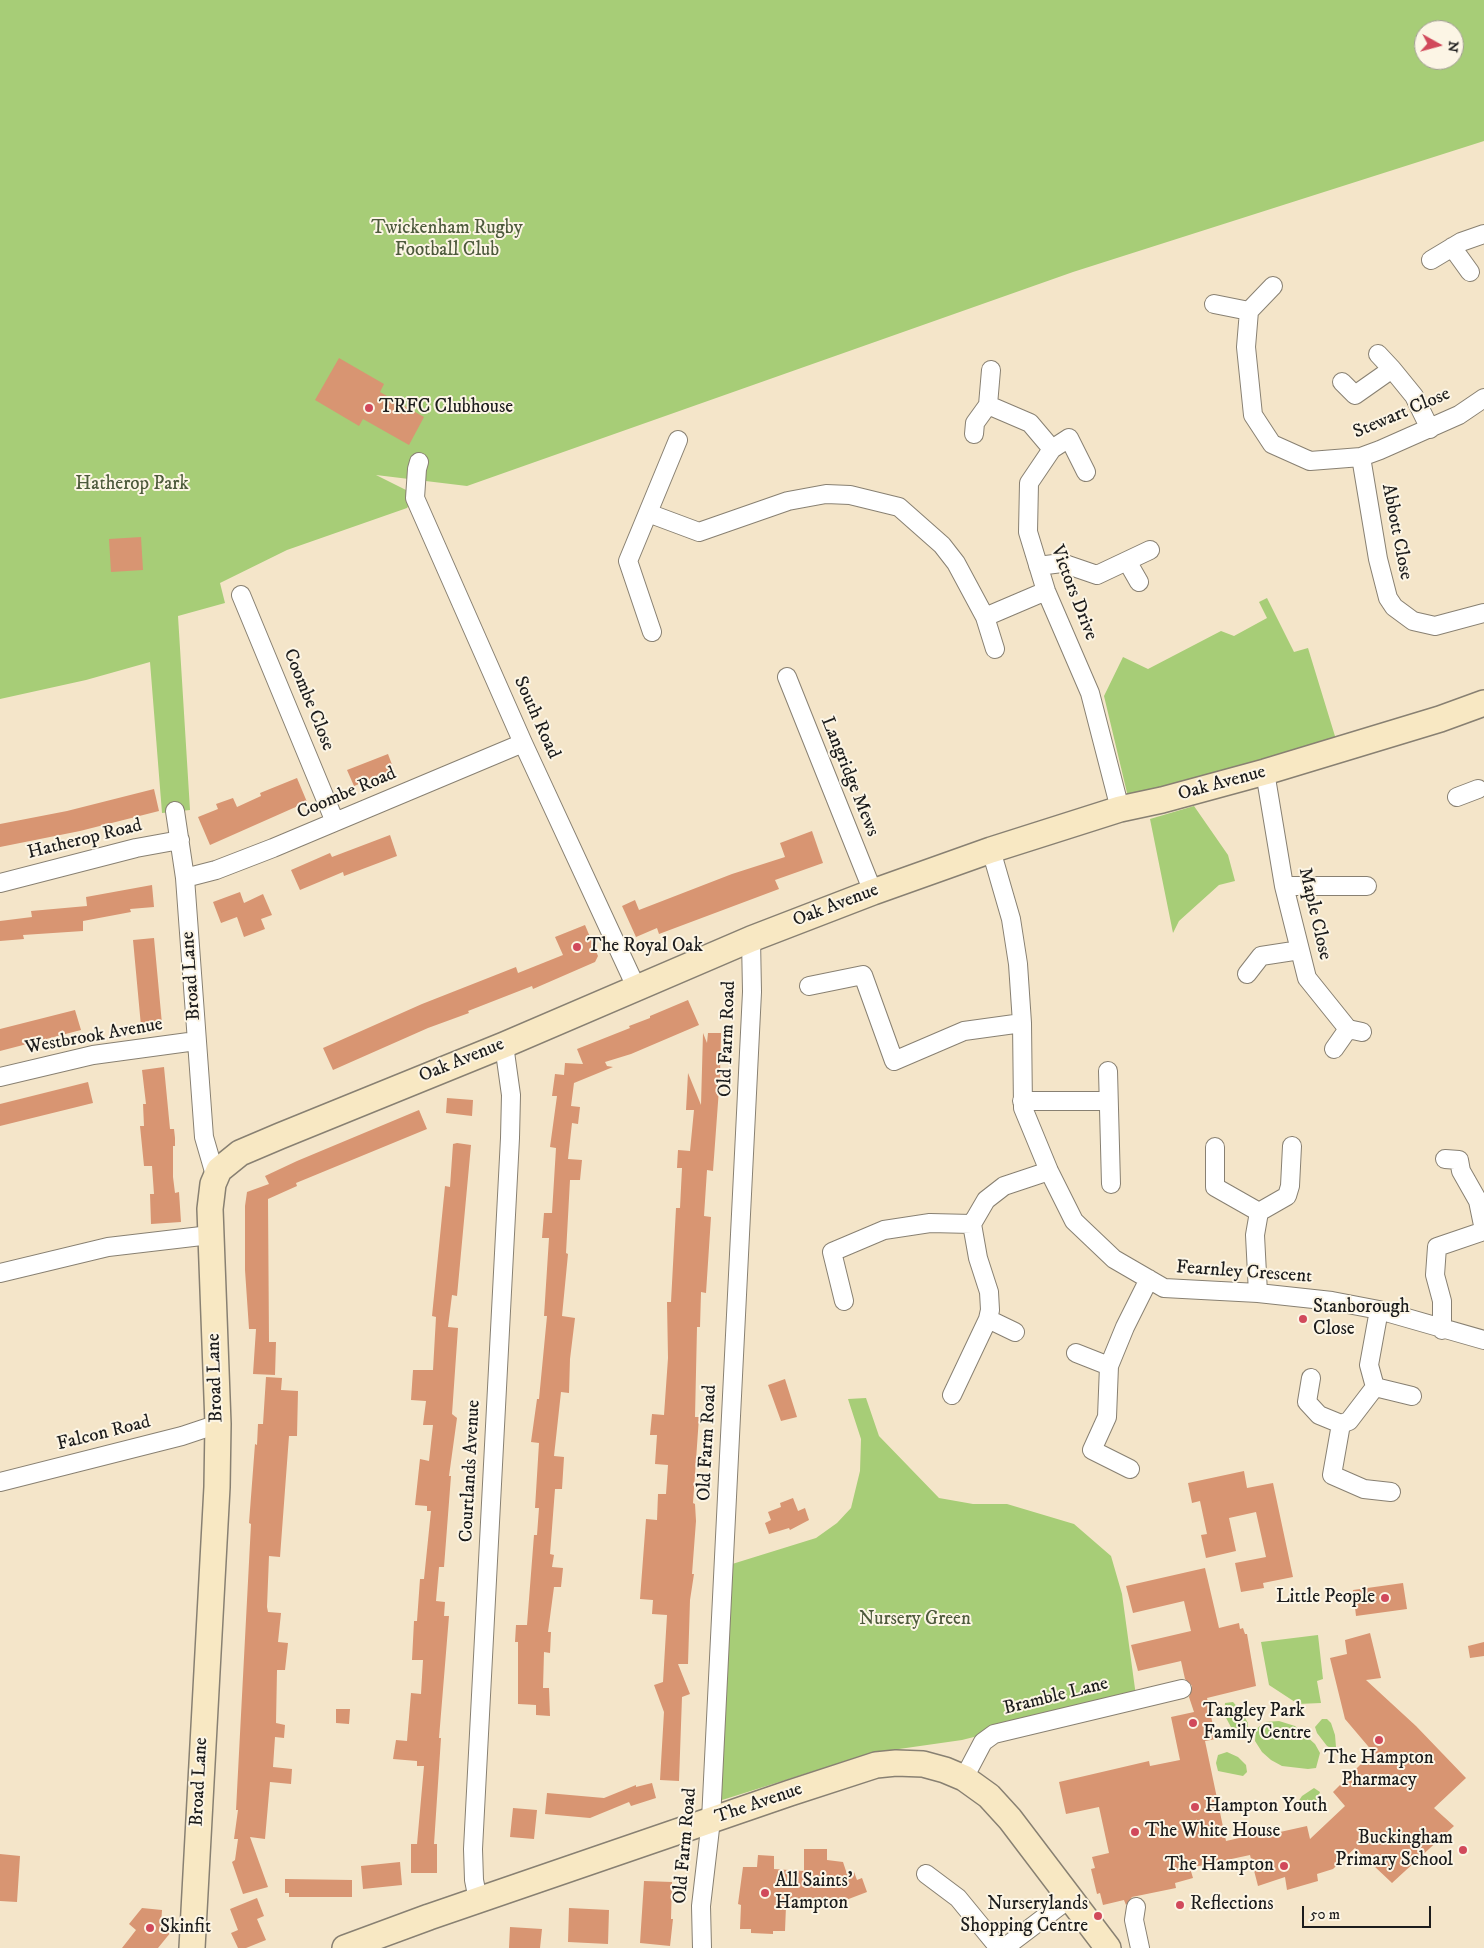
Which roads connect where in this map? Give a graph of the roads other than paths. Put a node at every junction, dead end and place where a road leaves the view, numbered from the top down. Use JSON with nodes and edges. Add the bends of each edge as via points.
{"nodes":[{"id":1,"x":1484,"y":234,"type":"edge"},
{"id":2,"x":1452,"y":247,"type":"junction"},
{"id":3,"x":1431,"y":260,"type":"dead end"},
{"id":4,"x":1470,"y":272,"type":"dead end"},
{"id":5,"x":1273,"y":286,"type":"dead end"},
{"id":6,"x":1214,"y":304,"type":"dead end"},
{"id":7,"x":1249,"y":311,"type":"junction"},
{"id":8,"x":1378,"y":354,"type":"dead end"},
{"id":9,"x":1392,"y":369,"type":"junction"},
{"id":10,"x":991,"y":370,"type":"dead end"},
{"id":11,"x":1342,"y":382,"type":"dead end"},
{"id":12,"x":1484,"y":398,"type":"edge"},
{"id":13,"x":988,"y":406,"type":"junction"},
{"id":14,"x":1430,"y":429,"type":"junction"},
{"id":15,"x":974,"y":434,"type":"dead end"},
{"id":16,"x":678,"y":440,"type":"dead end"},
{"id":17,"x":1052,"y":449,"type":"junction"},
{"id":18,"x":1360,"y":457,"type":"junction"},
{"id":19,"x":419,"y":462,"type":"dead end"},
{"id":20,"x":1086,"y":472,"type":"dead end"},
{"id":21,"x":648,"y":513,"type":"junction"},
{"id":22,"x":1150,"y":550,"type":"dead end"},
{"id":23,"x":1127,"y":561,"type":"junction"},
{"id":24,"x":1038,"y":566,"type":"junction"},
{"id":25,"x":1138,"y":582,"type":"dead end"},
{"id":26,"x":1046,"y":591,"type":"junction"},
{"id":27,"x":241,"y":595,"type":"dead end"},
{"id":28,"x":1484,"y":613,"type":"edge"},
{"id":29,"x":985,"y":617,"type":"junction"},
{"id":30,"x":652,"y":632,"type":"dead end"},
{"id":31,"x":995,"y":649,"type":"dead end"},
{"id":32,"x":787,"y":677,"type":"dead end"},
{"id":33,"x":1484,"y":703,"type":"edge"},
{"id":34,"x":523,"y":743,"type":"junction"},
{"id":35,"x":1265,"y":772,"type":"junction"},
{"id":36,"x":1482,"y":794,"type":"edge"},
{"id":37,"x":1457,"y":797,"type":"dead end"},
{"id":38,"x":1120,"y":809,"type":"junction"},
{"id":39,"x":175,"y":811,"type":"dead end"},
{"id":40,"x":335,"y":822,"type":"junction"},
{"id":41,"x":180,"y":840,"type":"junction"},
{"id":42,"x":991,"y":850,"type":"junction"},
{"id":43,"x":185,"y":878,"type":"junction"},
{"id":44,"x":0,"y":883,"type":"edge"},
{"id":45,"x":1284,"y":886,"type":"junction"},
{"id":46,"x":1367,"y":886,"type":"dead end"},
{"id":47,"x":873,"y":892,"type":"junction"},
{"id":48,"x":751,"y":939,"type":"junction"},
{"id":49,"x":1300,"y":950,"type":"junction"},
{"id":50,"x":1247,"y":974,"type":"dead end"},
{"id":51,"x":809,"y":986,"type":"dead end"},
{"id":52,"x":636,"y":987,"type":"junction"},
{"id":53,"x":1022,"y":1023,"type":"junction"},
{"id":54,"x":196,"y":1041,"type":"junction"},
{"id":55,"x":504,"y":1045,"type":"junction"},
{"id":56,"x":1334,"y":1048,"type":"dead end"},
{"id":57,"x":1108,"y":1071,"type":"dead end"},
{"id":58,"x":0,"y":1077,"type":"edge"},
{"id":59,"x":1022,"y":1101,"type":"junction"},
{"id":60,"x":1108,"y":1101,"type":"junction"},
{"id":61,"x":1292,"y":1146,"type":"dead end"},
{"id":62,"x":1215,"y":1147,"type":"dead end"},
{"id":63,"x":1445,"y":1159,"type":"dead end"},
{"id":64,"x":1049,"y":1171,"type":"junction"},
{"id":65,"x":215,"y":1175,"type":"junction"},
{"id":66,"x":1111,"y":1184,"type":"dead end"},
{"id":67,"x":1259,"y":1212,"type":"junction"},
{"id":68,"x":972,"y":1224,"type":"junction"},
{"id":69,"x":1484,"y":1230,"type":"edge"},
{"id":70,"x":210,"y":1235,"type":"junction"},
{"id":71,"x":0,"y":1273,"type":"edge"},
{"id":72,"x":1149,"y":1279,"type":"junction"},
{"id":73,"x":1258,"y":1293,"type":"junction"},
{"id":74,"x":844,"y":1301,"type":"dead end"},
{"id":75,"x":1379,"y":1310,"type":"junction"},
{"id":76,"x":988,"y":1319,"type":"junction"},
{"id":77,"x":1442,"y":1330,"type":"junction"},
{"id":78,"x":1015,"y":1332,"type":"dead end"},
{"id":79,"x":1484,"y":1340,"type":"edge"},
{"id":80,"x":1076,"y":1353,"type":"dead end"},
{"id":81,"x":1109,"y":1366,"type":"junction"},
{"id":82,"x":1311,"y":1378,"type":"dead end"},
{"id":83,"x":1375,"y":1387,"type":"junction"},
{"id":84,"x":952,"y":1395,"type":"dead end"},
{"id":85,"x":1412,"y":1396,"type":"dead end"},
{"id":86,"x":218,"y":1424,"type":"junction"},
{"id":87,"x":1341,"y":1424,"type":"junction"},
{"id":88,"x":1130,"y":1469,"type":"dead end"},
{"id":89,"x":0,"y":1482,"type":"edge"},
{"id":90,"x":1391,"y":1492,"type":"dead end"},
{"id":91,"x":1182,"y":1689,"type":"dead end"},
{"id":92,"x":964,"y":1778,"type":"junction"},
{"id":93,"x":711,"y":1820,"type":"junction"},
{"id":94,"x":926,"y":1874,"type":"dead end"},
{"id":95,"x":1070,"y":1898,"type":"junction"},
{"id":96,"x":478,"y":1900,"type":"junction"},
{"id":97,"x":1136,"y":1907,"type":"dead end"},
{"id":98,"x":192,"y":1948,"type":"edge"},
{"id":99,"x":345,"y":1948,"type":"edge"},
{"id":100,"x":702,"y":1948,"type":"edge"},
{"id":101,"x":999,"y":1948,"type":"edge"},
{"id":102,"x":1004,"y":1948,"type":"edge"},
{"id":103,"x":1108,"y":1948,"type":"edge"},
{"id":104,"x":1140,"y":1948,"type":"edge"}],
"edges":[{"from":1,"to":2,"type":"street"},
{"from":2,"to":3,"type":"street"},
{"from":2,"to":4,"type":"street"},
{"from":5,"to":7,"type":"street"},
{"from":6,"to":7,"type":"street"},
{"from":7,"to":18,"type":"street","name":"Stewart Close","via":[[1246,347],[1252,416],[1272,444],[1310,461]]},
{"from":8,"to":9,"type":"street"},
{"from":9,"to":11,"type":"street","via":[[1355,395]]},
{"from":9,"to":14,"type":"street","via":[[1414,396]]},
{"from":10,"to":13,"type":"street"},
{"from":12,"to":14,"type":"street","name":"Stewart Close"},
{"from":13,"to":15,"type":"street","via":[[974,423]]},
{"from":13,"to":17,"type":"street","via":[[1030,423]]},
{"from":14,"to":18,"type":"street","name":"Stewart Close"},
{"from":16,"to":21,"type":"street"},
{"from":17,"to":20,"type":"street","via":[[1069,438]]},
{"from":17,"to":24,"type":"street","name":"Victors Drive","via":[[1030,483],[1028,532]]},
{"from":18,"to":28,"type":"street","name":"Abbott Close","via":[[1380,568],[1388,598],[1394,607],[1413,621],[1435,626]]},
{"from":19,"to":34,"type":"street","name":"South Road","via":[[415,498]]},
{"from":21,"to":29,"type":"street","via":[[699,532],[788,501],[826,494],[850,495],[899,507],[942,545],[956,563]]},
{"from":21,"to":30,"type":"street","via":[[628,562]]},
{"from":22,"to":23,"type":"street"},
{"from":23,"to":24,"type":"street","via":[[1097,575],[1062,563]]},
{"from":23,"to":25,"type":"street"},
{"from":24,"to":26,"type":"street","name":"Victors Drive"},
{"from":26,"to":29,"type":"street"},
{"from":26,"to":38,"type":"street","name":"Victors Drive","via":[[1090,693]]},
{"from":27,"to":40,"type":"street","name":"Coombe Close"},
{"from":29,"to":31,"type":"street"},
{"from":32,"to":47,"type":"street","name":"Langridge Mews"},
{"from":33,"to":35,"type":"street","name":"Oak Avenue"},
{"from":34,"to":40,"type":"street","name":"Coombe Road"},
{"from":34,"to":52,"type":"street","name":"South Road"},
{"from":35,"to":38,"type":"street","name":"Oak Avenue"},
{"from":35,"to":45,"type":"street","name":"Maple Close"},
{"from":36,"to":37,"type":"street"},
{"from":38,"to":42,"type":"street","name":"Oak Avenue"},
{"from":39,"to":41,"type":"street","name":"Broad Lane"},
{"from":40,"to":43,"type":"street","name":"Coombe Road","via":[[216,870]]},
{"from":41,"to":43,"type":"street","name":"Broad Lane"},
{"from":41,"to":44,"type":"street","name":"Hatherop Road"},
{"from":42,"to":47,"type":"street","name":"Oak Avenue"},
{"from":42,"to":53,"type":"street","name":"Fearnley Crescent","via":[[1011,919]]},
{"from":43,"to":54,"type":"street","name":"Broad Lane"},
{"from":45,"to":46,"type":"street"},
{"from":45,"to":49,"type":"street","name":"Maple Close"},
{"from":47,"to":48,"type":"street","name":"Oak Avenue"},
{"from":48,"to":52,"type":"street","name":"Oak Avenue"},
{"from":48,"to":93,"type":"street","name":"Old Farm Road","via":[[752,992]]},
{"from":49,"to":50,"type":"street","via":[[1261,956]]},
{"from":49,"to":56,"type":"street","name":"Maple Close","via":[[1307,978],[1355,1031]]},
{"from":51,"to":53,"type":"street","via":[[863,975],[894,1061],[964,1031]]},
{"from":52,"to":55,"type":"street","name":"Oak Avenue"},
{"from":53,"to":59,"type":"street","name":"Fearnley Crescent"},
{"from":54,"to":58,"type":"street","name":"Westbrook Avenue","via":[[93,1055]]},
{"from":54,"to":65,"type":"street","name":"Broad Lane","via":[[205,1142]]},
{"from":55,"to":65,"type":"street","name":"Oak Avenue","via":[[240,1153]]},
{"from":55,"to":96,"type":"street","name":"Courtlands Avenue","via":[[511,1095],[510,1138],[472,1849]]},
{"from":57,"to":60,"type":"street"},
{"from":59,"to":60,"type":"street"},
{"from":59,"to":64,"type":"street","name":"Fearnley Crescent"},
{"from":60,"to":66,"type":"street"},
{"from":61,"to":67,"type":"street","via":[[1290,1186],[1286,1196]]},
{"from":62,"to":67,"type":"street","via":[[1215,1187]]},
{"from":63,"to":69,"type":"street","via":[[1459,1160],[1461,1171],[1478,1201]]},
{"from":64,"to":68,"type":"street","via":[[1004,1186],[986,1200]]},
{"from":64,"to":72,"type":"street","name":"Fearnley Crescent","via":[[1074,1222],[1114,1259]]},
{"from":65,"to":70,"type":"street","name":"Broad Lane"},
{"from":67,"to":73,"type":"street","via":[[1255,1235]]},
{"from":68,"to":74,"type":"street","via":[[930,1223],[884,1230],[832,1252]]},
{"from":68,"to":76,"type":"street","via":[[991,1300]]},
{"from":69,"to":77,"type":"street","via":[[1437,1247],[1435,1275],[1442,1301]]},
{"from":70,"to":71,"type":"street","via":[[108,1247]]},
{"from":70,"to":86,"type":"street","name":"Broad Lane"},
{"from":72,"to":73,"type":"street","name":"Fearnley Crescent","via":[[1164,1288]]},
{"from":72,"to":81,"type":"street"},
{"from":73,"to":75,"type":"street","name":"Fearnley Crescent"},
{"from":75,"to":77,"type":"street","name":"Fearnley Crescent"},
{"from":75,"to":83,"type":"street","via":[[1369,1365]]},
{"from":76,"to":78,"type":"street"},
{"from":76,"to":84,"type":"street"},
{"from":77,"to":79,"type":"street","name":"Fearnley Crescent"},
{"from":80,"to":81,"type":"street"},
{"from":81,"to":88,"type":"street","via":[[1107,1417],[1092,1450]]},
{"from":82,"to":87,"type":"street","via":[[1307,1402],[1319,1415]]},
{"from":83,"to":85,"type":"street"},
{"from":83,"to":87,"type":"street","via":[[1349,1421]]},
{"from":86,"to":89,"type":"street","name":"Falcon Road"},
{"from":86,"to":98,"type":"street","name":"Broad Lane"},
{"from":87,"to":90,"type":"street","via":[[1332,1475],[1364,1489]]},
{"from":91,"to":92,"type":"street","name":"Bramble Lane","via":[[994,1734],[983,1742]]},
{"from":92,"to":93,"type":"street","name":"The Avenue","via":[[929,1766],[886,1763]]},
{"from":92,"to":95,"type":"street","name":"The Avenue","via":[[1002,1810]]},
{"from":93,"to":96,"type":"street","name":"The Avenue"},
{"from":93,"to":100,"type":"street","name":"Old Farm Road","via":[[701,1906]]},
{"from":94,"to":101,"type":"street","via":[[958,1898]]},
{"from":95,"to":102,"type":"street"},
{"from":95,"to":103,"type":"street","name":"The Avenue"},
{"from":96,"to":99,"type":"street","name":"The Avenue"},
{"from":97,"to":104,"type":"street","via":[[1134,1920]]}]}
